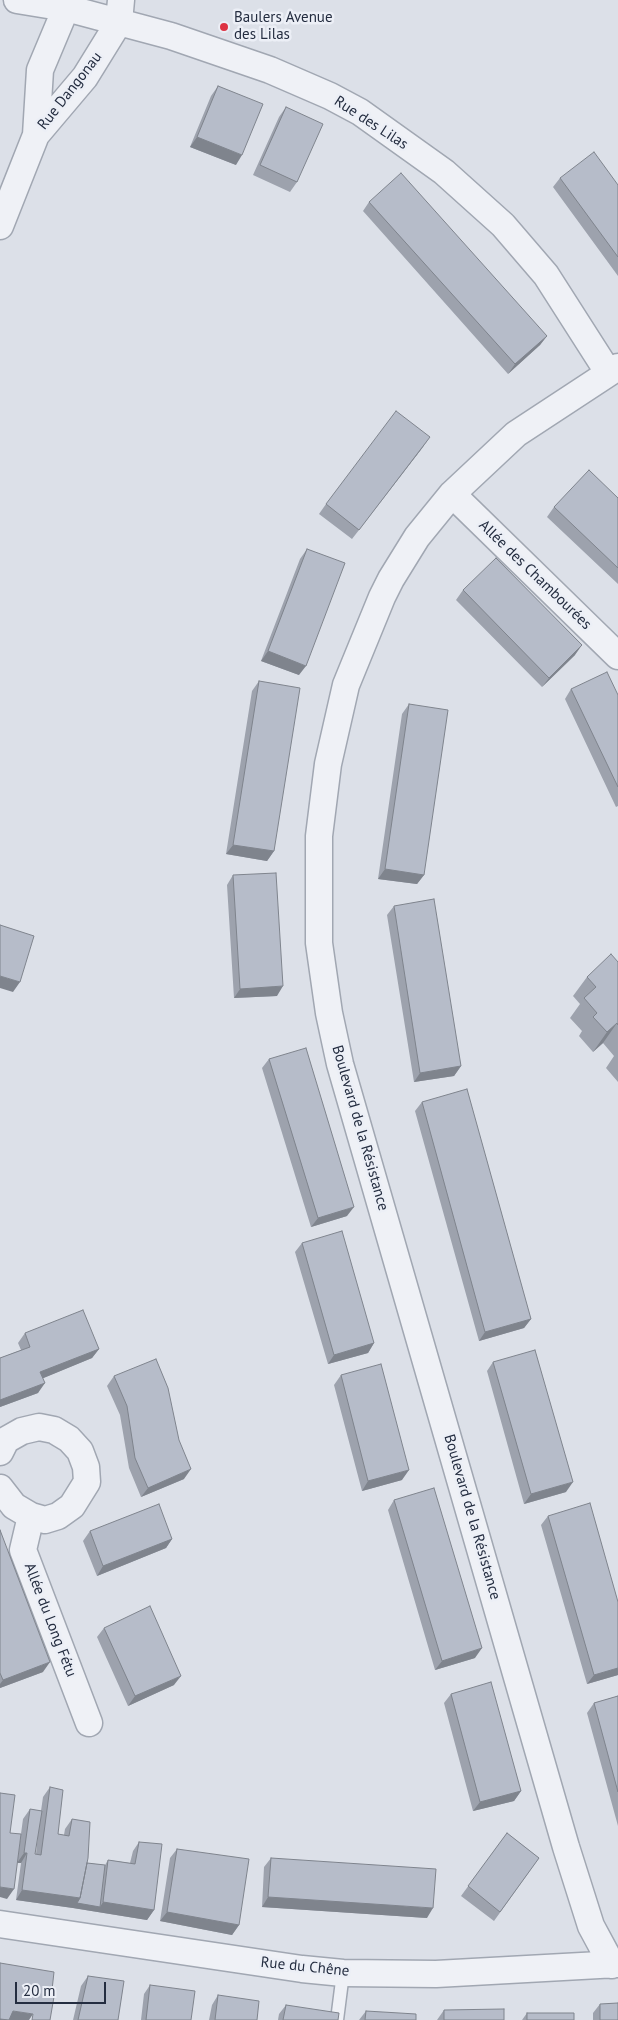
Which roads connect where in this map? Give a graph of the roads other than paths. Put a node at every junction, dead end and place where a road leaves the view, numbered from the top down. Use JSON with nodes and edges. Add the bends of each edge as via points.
{"nodes":[{"id":1,"x":17,"y":0,"type":"edge"},
{"id":2,"x":69,"y":4,"type":"edge"},
{"id":3,"x":120,"y":11,"type":"edge"},
{"id":4,"x":36,"y":135,"type":"junction"},
{"id":5,"x":0,"y":226,"type":"edge"},
{"id":6,"x":613,"y":369,"type":"edge"},
{"id":7,"x":452,"y":494,"type":"junction"},
{"id":8,"x":618,"y":656,"type":"edge"},
{"id":9,"x":0,"y":1452,"type":"edge"},
{"id":10,"x":0,"y":1488,"type":"edge"},
{"id":11,"x":30,"y":1516,"type":"junction"},
{"id":12,"x":89,"y":1724,"type":"dead end"},
{"id":13,"x":0,"y":1924,"type":"edge"},
{"id":14,"x":615,"y":1964,"type":"edge"},
{"id":15,"x":344,"y":1973,"type":"junction"},
{"id":16,"x":337,"y":2020,"type":"edge"}],
"edges":[{"from":1,"to":2,"type":"street","name":"Rue des Lilas"},
{"from":2,"to":3,"type":"street","name":"Rue des Lilas"},
{"from":2,"to":4,"type":"street","name":"Rue Dangonau","via":[[40,70]]},
{"from":3,"to":4,"type":"street","name":"Rue Dangonau","via":[[85,77]]},
{"from":3,"to":6,"type":"street","name":"Rue des Lilas","via":[[171,36],[270,70],[330,96],[360,112],[436,166],[503,225],[546,275]]},
{"from":4,"to":5,"type":"street","name":"Rue Dangonau"},
{"from":6,"to":7,"type":"street","name":"Boulevard de la Résistance","via":[[516,434]]},
{"from":7,"to":8,"type":"street","name":"Allée des Chambourées"},
{"from":7,"to":14,"type":"street","name":"Boulevard de la Résistance","via":[[417,537],[391,578],[346,685],[328,764],[319,836],[319,943],[340,1064],[566,1847],[591,1926]]},
{"from":9,"to":11,"type":"street","via":[[6,1440],[22,1431],[39,1428],[54,1430],[80,1451],[86,1468],[86,1482],[76,1501],[58,1516],[45,1520]]},
{"from":10,"to":11,"type":"street","via":[[14,1506]]},
{"from":11,"to":12,"type":"street","name":"Allée du Long Fétu","via":[[23,1550]]},
{"from":13,"to":15,"type":"street","name":"Rue du Chêne"},
{"from":14,"to":15,"type":"street","name":"Rue du Chêne","via":[[436,1974]]},
{"from":15,"to":16,"type":"lane"}]}
